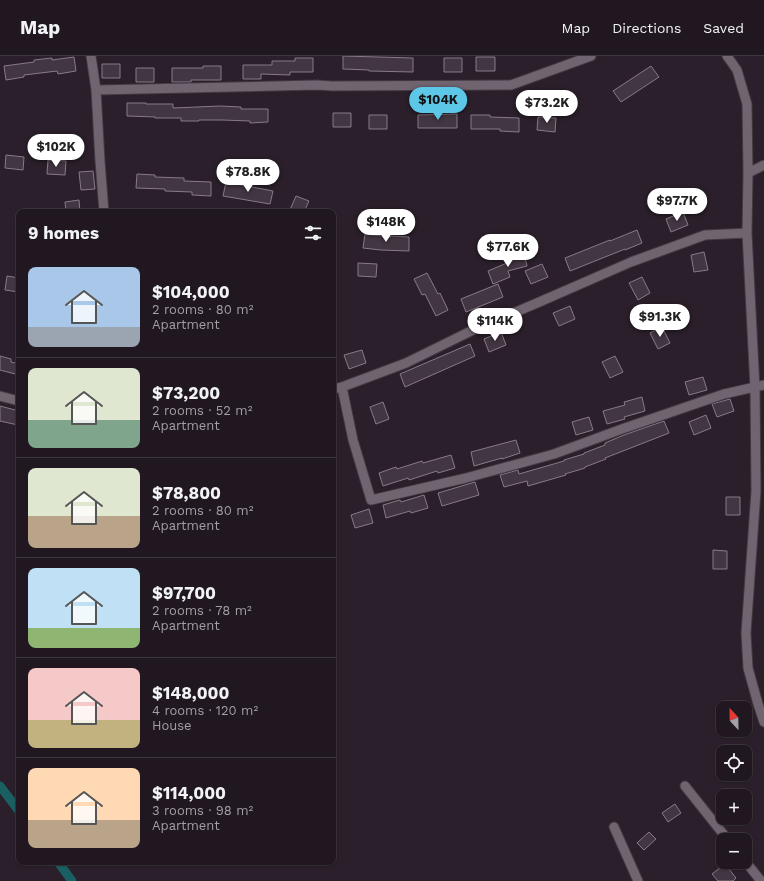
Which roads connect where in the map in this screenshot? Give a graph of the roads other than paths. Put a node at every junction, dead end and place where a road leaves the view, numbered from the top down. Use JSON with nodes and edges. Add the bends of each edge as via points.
{"nodes":[{"id":1,"x":91,"y":56,"type":"edge"},
{"id":2,"x":591,"y":56,"type":"edge"},
{"id":3,"x":727,"y":56,"type":"edge"},
{"id":4,"x":96,"y":90,"type":"junction"},
{"id":5,"x":764,"y":166,"type":"edge"},
{"id":6,"x":748,"y":173,"type":"junction"},
{"id":7,"x":104,"y":209,"type":"edge"},
{"id":8,"x":747,"y":233,"type":"junction"},
{"id":9,"x":759,"y":386,"type":"edge"},
{"id":10,"x":338,"y":388,"type":"edge"},
{"id":11,"x":0,"y":396,"type":"edge"},
{"id":12,"x":16,"y":400,"type":"edge"},
{"id":13,"x":764,"y":722,"type":"edge"},
{"id":14,"x":685,"y":786,"type":"dead end"},
{"id":15,"x":614,"y":827,"type":"dead end"},
{"id":16,"x":722,"y":833,"type":"edge"},
{"id":17,"x":751,"y":869,"type":"edge"},
{"id":18,"x":638,"y":881,"type":"edge"},
{"id":19,"x":761,"y":881,"type":"edge"}],
"edges":[{"from":1,"to":4,"type":"street"},
{"from":2,"to":4,"type":"street","via":[[511,85],[317,85]]},
{"from":3,"to":6,"type":"street","via":[[737,70],[747,104]]},
{"from":4,"to":7,"type":"street"},
{"from":5,"to":6,"type":"street"},
{"from":6,"to":8,"type":"street"},
{"from":8,"to":9,"type":"street"},
{"from":8,"to":10,"type":"street","via":[[705,235],[631,262],[471,331],[406,363]]},
{"from":9,"to":10,"type":"street","via":[[724,394],[554,454],[371,500]]},
{"from":9,"to":13,"type":"street","via":[[756,491],[746,633],[748,668]]},
{"from":11,"to":12,"type":"street"},
{"from":14,"to":16,"type":"street"},
{"from":15,"to":18,"type":"street"},
{"from":17,"to":19,"type":"street"}]}
